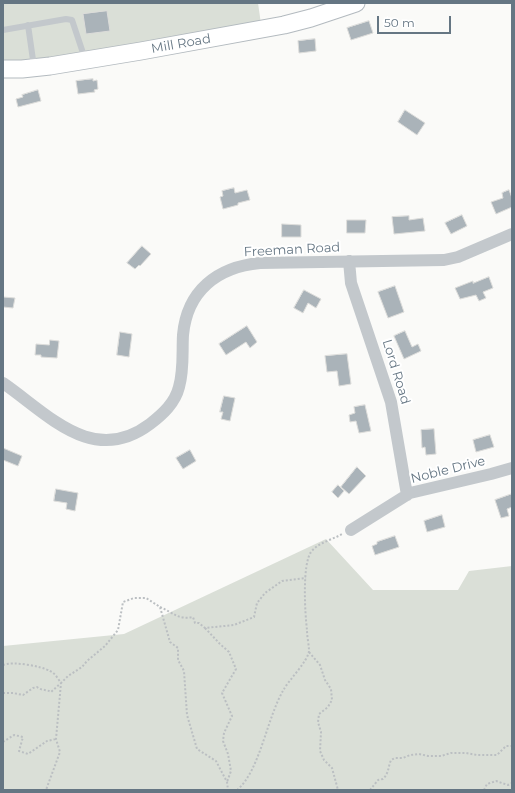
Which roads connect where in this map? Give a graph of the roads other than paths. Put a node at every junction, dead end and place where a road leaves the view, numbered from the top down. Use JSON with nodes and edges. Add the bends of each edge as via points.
{"nodes":[{"id":1,"x":356,"y":3,"type":"edge"},
{"id":2,"x":28,"y":25,"type":"junction"},
{"id":3,"x":3,"y":30,"type":"edge"},
{"id":4,"x":86,"y":60,"type":"junction"},
{"id":5,"x":34,"y":68,"type":"junction"},
{"id":6,"x":3,"y":69,"type":"edge"},
{"id":7,"x":512,"y":234,"type":"edge"},
{"id":8,"x":349,"y":261,"type":"junction"},
{"id":9,"x":3,"y":382,"type":"edge"},
{"id":10,"x":512,"y":468,"type":"edge"},
{"id":11,"x":407,"y":495,"type":"junction"},
{"id":12,"x":351,"y":530,"type":"road end"}],
"edges":[{"from":1,"to":4,"type":"main road","name":"Mill Road","via":[[284,25]]},
{"from":2,"to":3,"type":"lane"},
{"from":2,"to":4,"type":"lane","via":[[72,20]]},
{"from":2,"to":5,"type":"lane"},
{"from":4,"to":5,"type":"main road","name":"Mill Road"},
{"from":5,"to":6,"type":"main road","name":"Mill Road"},
{"from":7,"to":8,"type":"street","name":"Freeman Road","via":[[448,260]]},
{"from":8,"to":9,"type":"street","name":"Freeman Road","via":[[250,264],[227,270],[208,283],[194,301],[185,322],[180,381],[174,400],[151,423],[123,438],[110,440],[76,434],[61,426]]},
{"from":8,"to":11,"type":"street","name":"Lord Road","via":[[350,281],[392,402]]},
{"from":10,"to":11,"type":"street","name":"Noble Drive"},
{"from":11,"to":12,"type":"street","name":"Noble Drive"}]}
